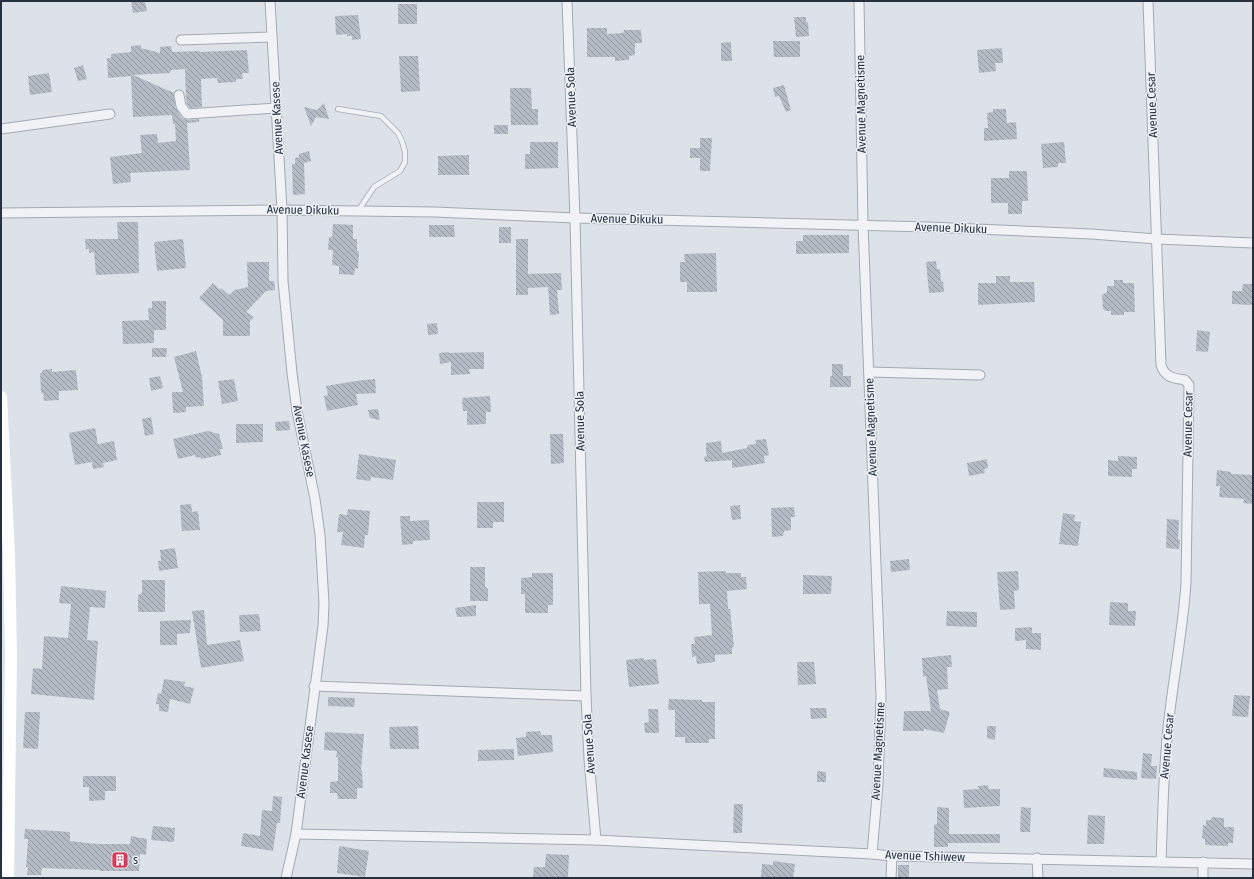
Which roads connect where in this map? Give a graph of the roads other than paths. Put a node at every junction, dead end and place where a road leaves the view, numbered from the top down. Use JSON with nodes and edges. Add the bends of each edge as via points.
{"nodes":[{"id":1,"x":270,"y":1,"type":"edge"},
{"id":2,"x":567,"y":1,"type":"edge"},
{"id":3,"x":859,"y":1,"type":"edge"},
{"id":4,"x":1148,"y":1,"type":"edge"},
{"id":5,"x":272,"y":37,"type":"junction"},
{"id":6,"x":181,"y":40,"type":"dead end"},
{"id":7,"x":178,"y":95,"type":"dead end"},
{"id":8,"x":276,"y":108,"type":"junction"},
{"id":9,"x":338,"y":109,"type":"dead end"},
{"id":10,"x":110,"y":114,"type":"dead end"},
{"id":11,"x":1,"y":128,"type":"edge"},
{"id":12,"x":282,"y":210,"type":"junction"},
{"id":13,"x":358,"y":211,"type":"junction"},
{"id":14,"x":1,"y":213,"type":"edge"},
{"id":15,"x":575,"y":218,"type":"junction"},
{"id":16,"x":863,"y":224,"type":"junction"},
{"id":17,"x":1157,"y":239,"type":"junction"},
{"id":18,"x":1253,"y":243,"type":"edge"},
{"id":19,"x":869,"y":372,"type":"junction"},
{"id":20,"x":980,"y":374,"type":"dead end"},
{"id":21,"x":1,"y":404,"type":"edge"},
{"id":22,"x":314,"y":686,"type":"junction"},
{"id":23,"x":586,"y":696,"type":"junction"},
{"id":24,"x":296,"y":834,"type":"junction"},
{"id":25,"x":596,"y":840,"type":"junction"},
{"id":26,"x":872,"y":854,"type":"junction"},
{"id":27,"x":892,"y":856,"type":"junction"},
{"id":28,"x":1038,"y":858,"type":"junction"},
{"id":29,"x":1161,"y":862,"type":"junction"},
{"id":30,"x":1203,"y":862,"type":"junction"},
{"id":31,"x":1253,"y":864,"type":"edge"},
{"id":32,"x":8,"y":878,"type":"edge"},
{"id":33,"x":286,"y":878,"type":"edge"},
{"id":34,"x":891,"y":878,"type":"edge"},
{"id":35,"x":1038,"y":878,"type":"edge"},
{"id":36,"x":1203,"y":878,"type":"edge"}],
"edges":[{"from":1,"to":5,"type":"street","name":"Avenue Kasese"},
{"from":2,"to":15,"type":"street","name":"Avenue Sola"},
{"from":3,"to":16,"type":"street","name":"Avenue Magnetisme"},
{"from":4,"to":17,"type":"street","name":"Avenue Cesar"},
{"from":5,"to":6,"type":"street"},
{"from":5,"to":8,"type":"street","name":"Avenue Kasese"},
{"from":7,"to":8,"type":"street","via":[[181,106],[188,114]]},
{"from":8,"to":12,"type":"street","name":"Avenue Kasese"},
{"from":9,"to":13,"type":"lane","via":[[381,116],[398,133],[404,152],[405,162],[400,171],[374,187]]},
{"from":10,"to":11,"type":"street"},
{"from":12,"to":13,"type":"street","name":"Avenue Dikuku"},
{"from":12,"to":14,"type":"street","name":"Avenue Dikuku"},
{"from":12,"to":22,"type":"street","name":"Avenue Kasese","via":[[283,281],[292,373],[320,535],[324,603]]},
{"from":13,"to":15,"type":"street","name":"Avenue Dikuku"},
{"from":15,"to":16,"type":"street","name":"Avenue Dikuku"},
{"from":15,"to":23,"type":"street","name":"Avenue Sola"},
{"from":16,"to":17,"type":"street","name":"Avenue Dikuku"},
{"from":16,"to":19,"type":"street","name":"Avenue Magnetisme"},
{"from":17,"to":18,"type":"street","name":"Avenue Dikuku"},
{"from":17,"to":29,"type":"street","name":"Avenue Cesar","via":[[1161,365],[1167,375],[1185,380],[1189,385],[1186,583],[1166,752]]},
{"from":19,"to":20,"type":"street"},
{"from":19,"to":26,"type":"street","name":"Avenue Magnetisme","via":[[881,696],[878,784]]},
{"from":21,"to":32,"type":"main road","via":[[9,554],[11,655]]},
{"from":22,"to":23,"type":"street"},
{"from":22,"to":24,"type":"street","name":"Avenue Kasese"},
{"from":23,"to":25,"type":"street","name":"Avenue Sola"},
{"from":24,"to":25,"type":"street","name":"Avenue Tshiwew"},
{"from":24,"to":33,"type":"street","name":"Avenue Kasese"},
{"from":25,"to":26,"type":"street","name":"Avenue Tshiwew"},
{"from":26,"to":27,"type":"street","name":"Avenue Tshiwew"},
{"from":27,"to":28,"type":"street","name":"Avenue Tshiwew"},
{"from":27,"to":34,"type":"street"},
{"from":28,"to":29,"type":"street","name":"Avenue Tshiwew"},
{"from":28,"to":35,"type":"street"},
{"from":29,"to":30,"type":"street","name":"Avenue Tshiwew"},
{"from":30,"to":31,"type":"street","name":"Avenue Tshiwew"},
{"from":30,"to":36,"type":"street"}]}
